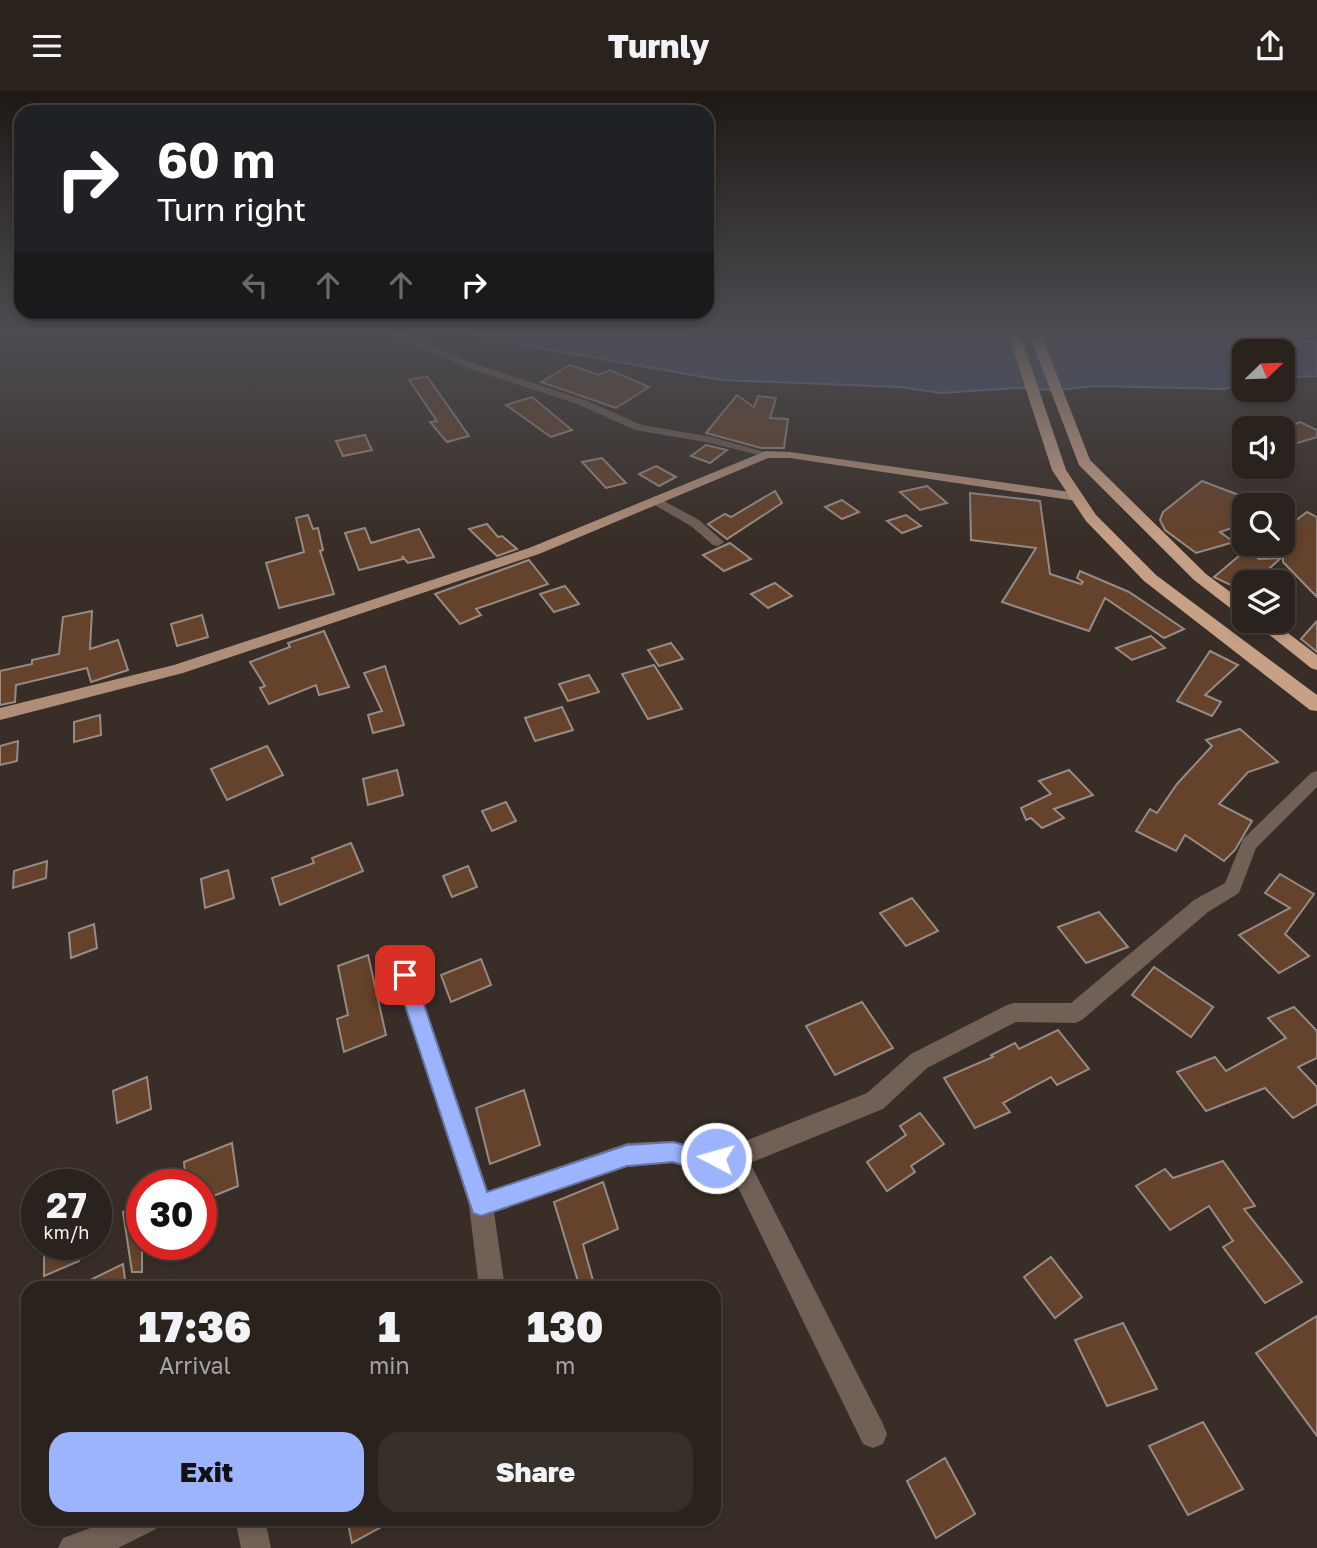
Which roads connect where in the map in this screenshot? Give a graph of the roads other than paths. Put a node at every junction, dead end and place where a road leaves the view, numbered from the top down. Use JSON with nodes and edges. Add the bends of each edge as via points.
{"nodes":[{"id":1,"x":581,"y":402,"type":"edge"},
{"id":2,"x":1035,"y":402,"type":"edge"},
{"id":3,"x":1059,"y":402,"type":"edge"},
{"id":4,"x":765,"y":454,"type":"junction"},
{"id":5,"x":1077,"y":497,"type":"junction"},
{"id":6,"x":655,"y":500,"type":"junction"},
{"id":7,"x":718,"y":542,"type":"dead end"},
{"id":8,"x":1232,"y":601,"type":"edge"},
{"id":9,"x":1276,"y":633,"type":"edge"},
{"id":10,"x":1317,"y":664,"type":"edge"},
{"id":11,"x":1317,"y":705,"type":"edge"},
{"id":12,"x":0,"y":714,"type":"edge"},
{"id":13,"x":1317,"y":777,"type":"edge"},
{"id":14,"x":405,"y":975,"type":"dead end"},
{"id":15,"x":735,"y":1157,"type":"junction"},
{"id":16,"x":481,"y":1205,"type":"junction"},
{"id":17,"x":491,"y":1281,"type":"edge"},
{"id":18,"x":873,"y":1434,"type":"dead end"},
{"id":19,"x":132,"y":1526,"type":"edge"},
{"id":20,"x":251,"y":1526,"type":"edge"},
{"id":21,"x":73,"y":1548,"type":"edge"},
{"id":22,"x":256,"y":1548,"type":"edge"}],
"edges":[{"from":1,"to":4,"type":"street","via":[[639,428]]},
{"from":2,"to":5,"type":"highway","via":[[1059,470]]},
{"from":3,"to":8,"type":"highway","via":[[1084,462],[1200,577]]},
{"from":4,"to":5,"type":"main road"},
{"from":4,"to":6,"type":"main road"},
{"from":5,"to":11,"type":"highway","via":[[1091,518],[1150,578]]},
{"from":6,"to":7,"type":"street"},
{"from":6,"to":12,"type":"main road","via":[[534,551],[270,640],[127,683]]},
{"from":9,"to":10,"type":"highway"},
{"from":13,"to":15,"type":"street","via":[[1249,844],[1232,888],[1201,906],[1075,1013],[1014,1012],[919,1061],[875,1101]]},
{"from":14,"to":16,"type":"street"},
{"from":15,"to":16,"type":"street","via":[[698,1159],[673,1152],[627,1155]]},
{"from":15,"to":18,"type":"street"},
{"from":16,"to":17,"type":"street"},
{"from":19,"to":21,"type":"street"},
{"from":20,"to":22,"type":"street"}]}
